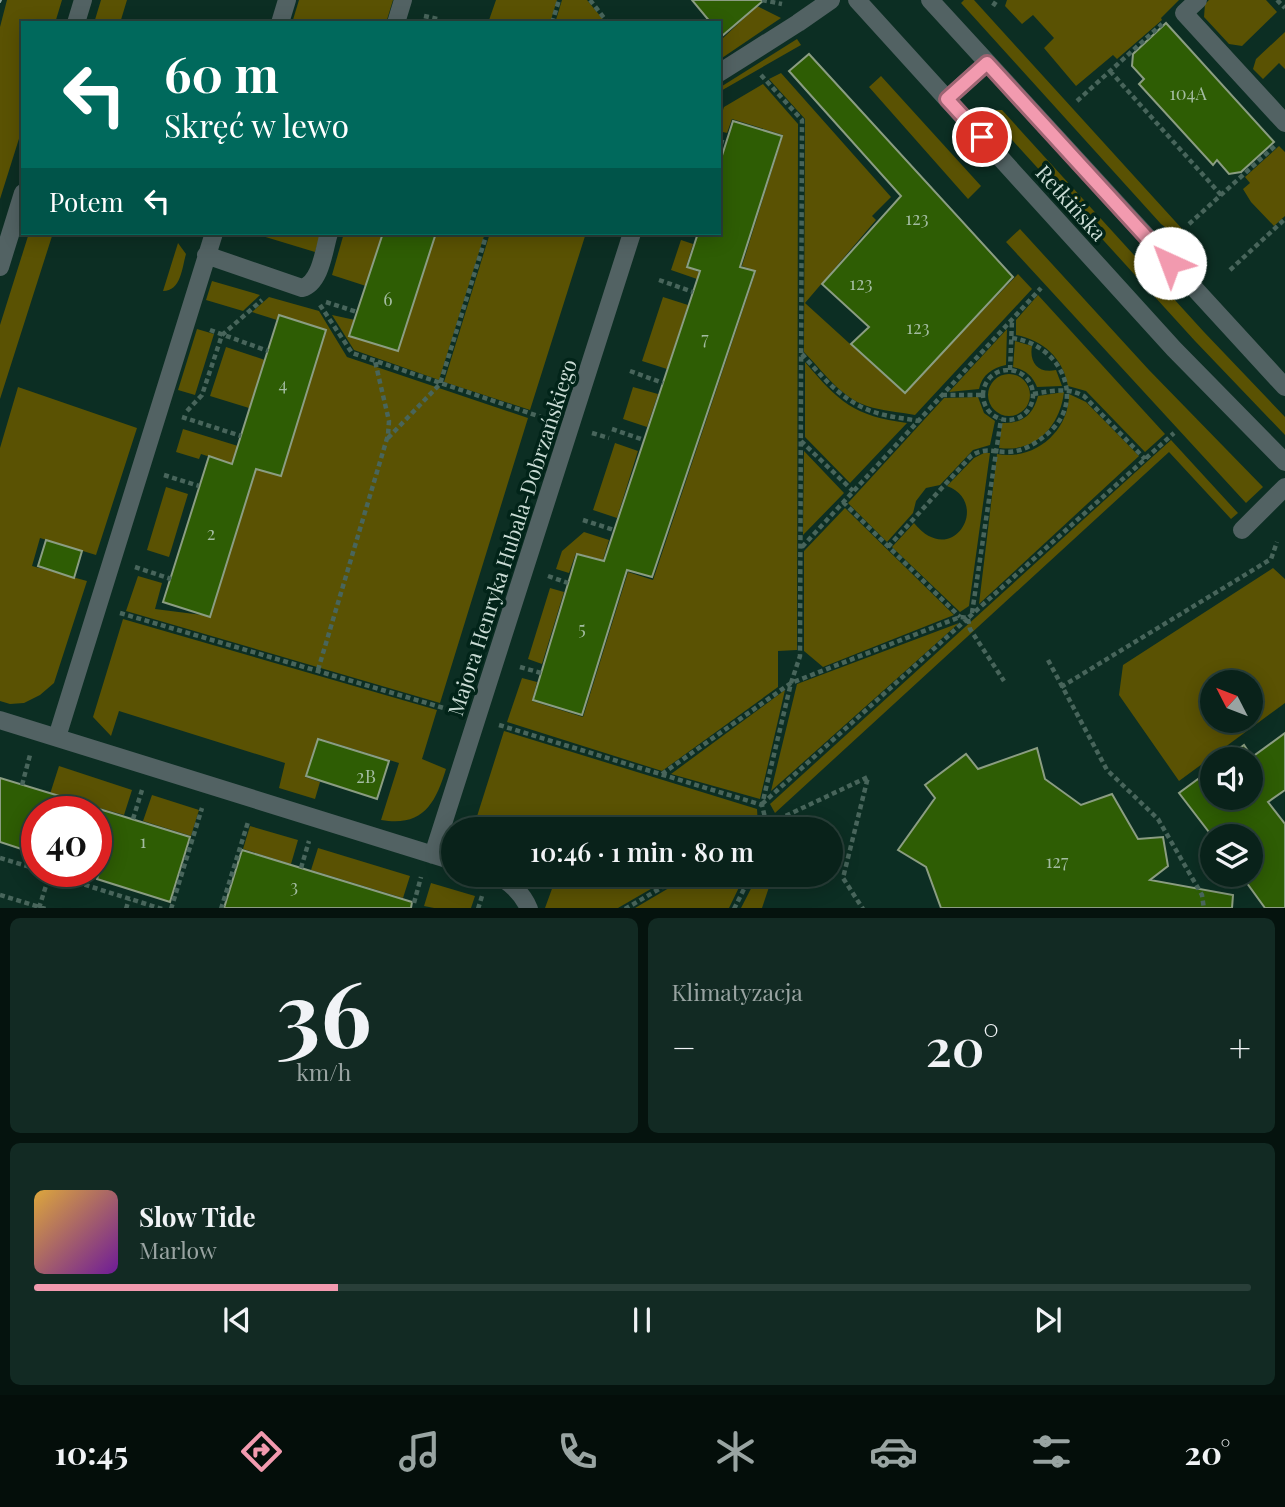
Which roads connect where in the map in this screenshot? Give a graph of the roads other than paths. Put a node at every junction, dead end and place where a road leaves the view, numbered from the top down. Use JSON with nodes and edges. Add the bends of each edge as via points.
{"nodes":[{"id":1,"x":83,"y":0,"type":"edge"},
{"id":2,"x":287,"y":0,"type":"edge"},
{"id":3,"x":403,"y":0,"type":"edge"},
{"id":4,"x":831,"y":0,"type":"edge"},
{"id":5,"x":857,"y":0,"type":"edge"},
{"id":6,"x":930,"y":0,"type":"edge"},
{"id":7,"x":1198,"y":0,"type":"edge"},
{"id":8,"x":77,"y":21,"type":"edge"},
{"id":9,"x":281,"y":21,"type":"edge"},
{"id":10,"x":397,"y":21,"type":"edge"},
{"id":11,"x":987,"y":63,"type":"junction"},
{"id":12,"x":721,"y":72,"type":"edge"},
{"id":13,"x":947,"y":99,"type":"junction"},
{"id":14,"x":1285,"y":123,"type":"edge"},
{"id":15,"x":21,"y":199,"type":"edge"},
{"id":16,"x":213,"y":235,"type":"edge"},
{"id":17,"x":328,"y":235,"type":"edge"},
{"id":18,"x":631,"y":235,"type":"edge"},
{"id":19,"x":206,"y":255,"type":"junction"},
{"id":20,"x":0,"y":267,"type":"edge"},
{"id":21,"x":1285,"y":387,"type":"edge"},
{"id":22,"x":1285,"y":462,"type":"edge"},
{"id":23,"x":1285,"y":486,"type":"edge"},
{"id":24,"x":1242,"y":530,"type":"dead end"},
{"id":25,"x":0,"y":720,"type":"edge"},
{"id":26,"x":57,"y":737,"type":"junction"},
{"id":27,"x":433,"y":855,"type":"junction"},
{"id":28,"x":441,"y":857,"type":"edge"},
{"id":29,"x":511,"y":887,"type":"edge"},
{"id":30,"x":529,"y":908,"type":"edge"}],
"edges":[{"from":1,"to":8,"type":"street"},
{"from":2,"to":9,"type":"street"},
{"from":3,"to":10,"type":"street"},
{"from":4,"to":12,"type":"street"},
{"from":5,"to":13,"type":"street","name":"Retkińska"},
{"from":6,"to":11,"type":"street","name":"Retkińska"},
{"from":7,"to":14,"type":"street","via":[[1184,13]]},
{"from":11,"to":13,"type":"street"},
{"from":11,"to":21,"type":"street","name":"Retkińska"},
{"from":13,"to":22,"type":"street","name":"Retkińska","via":[[1174,349]]},
{"from":15,"to":20,"type":"street"},
{"from":16,"to":19,"type":"street"},
{"from":17,"to":19,"type":"street","via":[[315,279],[302,288]]},
{"from":18,"to":27,"type":"street","name":"Majora Henryka Hubala-Dobrzańskiego"},
{"from":19,"to":26,"type":"street"},
{"from":23,"to":24,"type":"street"},
{"from":25,"to":26,"type":"street"},
{"from":26,"to":27,"type":"street"},
{"from":27,"to":28,"type":"street"},
{"from":29,"to":30,"type":"street"}]}
